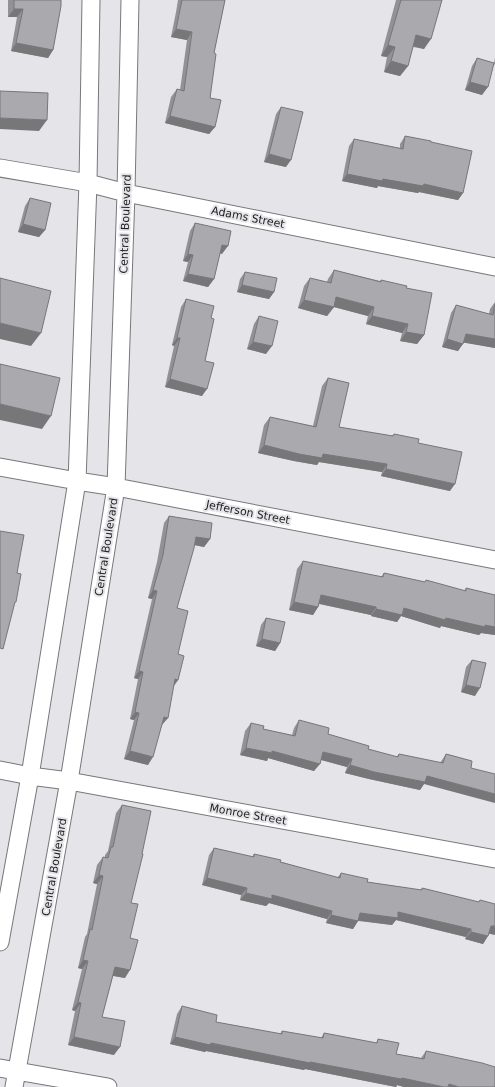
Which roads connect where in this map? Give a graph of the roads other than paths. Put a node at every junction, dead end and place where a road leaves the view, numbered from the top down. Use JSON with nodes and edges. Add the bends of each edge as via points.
{"nodes":[{"id":1,"x":91,"y":0,"type":"edge"},
{"id":2,"x":130,"y":0,"type":"edge"},
{"id":3,"x":0,"y":168,"type":"edge"},
{"id":4,"x":88,"y":183,"type":"junction"},
{"id":5,"x":126,"y":193,"type":"junction"},
{"id":6,"x":495,"y":267,"type":"edge"},
{"id":7,"x":0,"y":467,"type":"edge"},
{"id":8,"x":77,"y":481,"type":"junction"},
{"id":9,"x":116,"y":486,"type":"junction"},
{"id":10,"x":495,"y":560,"type":"edge"},
{"id":11,"x":0,"y":770,"type":"edge"},
{"id":12,"x":30,"y":776,"type":"junction"},
{"id":13,"x":70,"y":781,"type":"junction"},
{"id":14,"x":495,"y":859,"type":"edge"},
{"id":15,"x":0,"y":942,"type":"edge"},
{"id":16,"x":0,"y":1068,"type":"edge"},
{"id":17,"x":16,"y":1079,"type":"edge"},
{"id":18,"x":108,"y":1087,"type":"edge"}],
"edges":[{"from":1,"to":4,"type":"street"},
{"from":2,"to":5,"type":"street","name":"Central Boulevard"},
{"from":3,"to":4,"type":"street","name":"Adams Street"},
{"from":4,"to":5,"type":"street","name":"Adams Street"},
{"from":4,"to":8,"type":"street"},
{"from":5,"to":6,"type":"street","name":"Adams Street"},
{"from":5,"to":9,"type":"street","name":"Central Boulevard"},
{"from":7,"to":8,"type":"street","name":"Jefferson Street"},
{"from":8,"to":9,"type":"street","name":"Jefferson Street"},
{"from":8,"to":12,"type":"street"},
{"from":9,"to":10,"type":"street","name":"Jefferson Street"},
{"from":9,"to":13,"type":"street","name":"Central Boulevard"},
{"from":11,"to":12,"type":"street","name":"Monroe Street"},
{"from":12,"to":13,"type":"street","name":"Monroe Street"},
{"from":12,"to":15,"type":"street"},
{"from":13,"to":14,"type":"street","name":"Monroe Street"},
{"from":13,"to":17,"type":"street","name":"Central Boulevard"},
{"from":16,"to":17,"type":"street"},
{"from":17,"to":18,"type":"street"}]}
